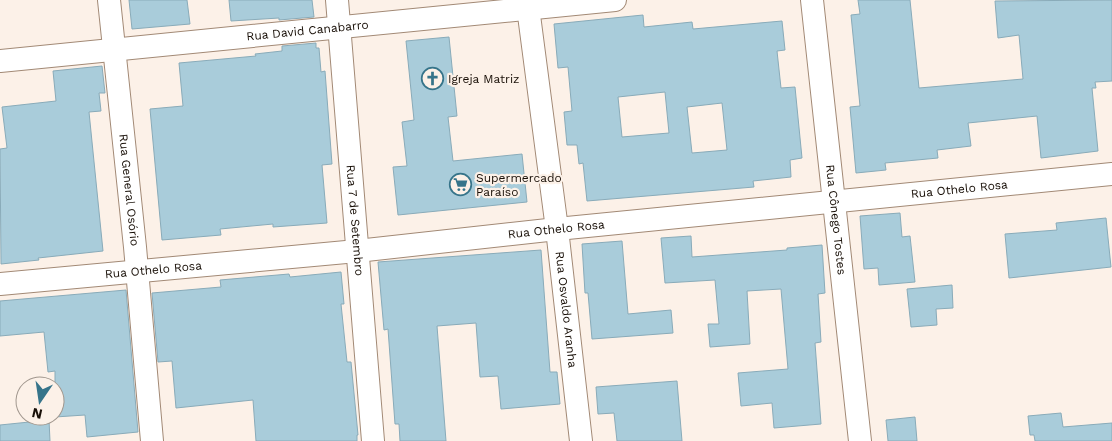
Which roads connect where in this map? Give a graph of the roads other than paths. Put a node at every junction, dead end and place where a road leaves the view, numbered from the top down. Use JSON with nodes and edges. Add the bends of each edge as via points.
{"nodes":[{"id":1,"x":109,"y":0,"type":"edge"},
{"id":2,"x":337,"y":0,"type":"edge"},
{"id":3,"x":615,"y":0,"type":"edge"},
{"id":4,"x":812,"y":0,"type":"edge"},
{"id":5,"x":527,"y":4,"type":"edge"},
{"id":6,"x":339,"y":27,"type":"junction"},
{"id":7,"x":114,"y":50,"type":"junction"},
{"id":8,"x":0,"y":61,"type":"edge"},
{"id":9,"x":1112,"y":174,"type":"edge"},
{"id":10,"x":834,"y":201,"type":"junction"},
{"id":11,"x":557,"y":229,"type":"junction"},
{"id":12,"x":357,"y":251,"type":"junction"},
{"id":13,"x":137,"y":271,"type":"junction"},
{"id":14,"x":0,"y":284,"type":"edge"},
{"id":15,"x":152,"y":441,"type":"edge"},
{"id":16,"x":373,"y":441,"type":"edge"},
{"id":17,"x":581,"y":441,"type":"edge"},
{"id":18,"x":860,"y":441,"type":"edge"}],
"edges":[{"from":1,"to":7,"type":"street","name":"Rua General Osório"},
{"from":2,"to":6,"type":"street","name":"Rua 7 de Setembro"},
{"from":3,"to":5,"type":"street","name":"Rua David Canabarro"},
{"from":4,"to":10,"type":"street","name":"Rua Cônego Tostes"},
{"from":5,"to":6,"type":"street","name":"Rua David Canabarro"},
{"from":5,"to":11,"type":"street","name":"Rua Osvaldo Aranha"},
{"from":6,"to":7,"type":"street","name":"Rua David Canabarro"},
{"from":6,"to":12,"type":"street","name":"Rua 7 de Setembro"},
{"from":7,"to":8,"type":"street","name":"Rua David Canabarro"},
{"from":7,"to":13,"type":"street","name":"Rua General Osório"},
{"from":9,"to":10,"type":"street","name":"Rua Othelo Rosa"},
{"from":10,"to":11,"type":"street","name":"Rua Othelo Rosa"},
{"from":10,"to":18,"type":"street","name":"Rua Cônego Tostes"},
{"from":11,"to":12,"type":"street","name":"Rua Othelo Rosa"},
{"from":11,"to":17,"type":"street","name":"Rua Osvaldo Aranha"},
{"from":12,"to":13,"type":"street","name":"Rua Othelo Rosa"},
{"from":12,"to":16,"type":"street","name":"Rua 7 de Setembro"},
{"from":13,"to":14,"type":"street","name":"Rua Othelo Rosa"},
{"from":13,"to":15,"type":"street","name":"Rua General Osório"}]}
